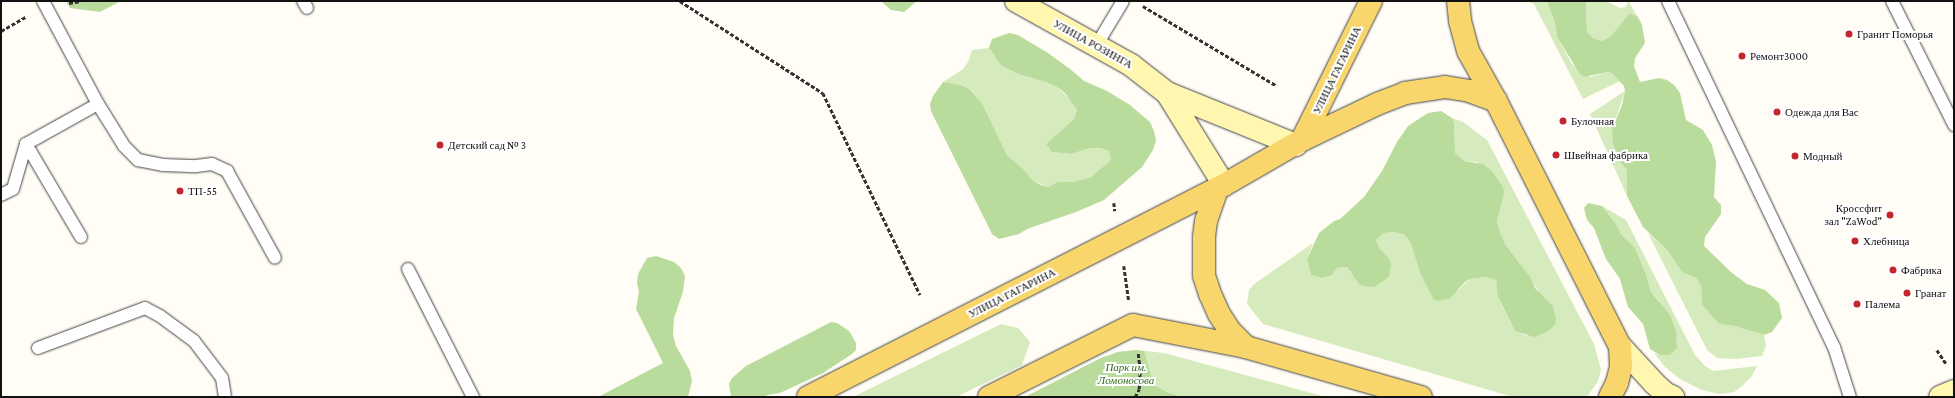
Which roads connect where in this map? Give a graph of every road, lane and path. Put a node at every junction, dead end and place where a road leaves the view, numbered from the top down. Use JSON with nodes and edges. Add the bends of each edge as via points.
{"nodes":[{"id":1,"x":680,"y":1,"type":"edge"},
{"id":2,"x":1016,"y":1,"type":"edge"},
{"id":3,"x":1123,"y":1,"type":"edge"},
{"id":4,"x":1371,"y":1,"type":"edge"},
{"id":5,"x":1458,"y":1,"type":"edge"},
{"id":6,"x":1668,"y":1,"type":"edge"},
{"id":7,"x":1894,"y":2,"type":"edge"},
{"id":8,"x":44,"y":4,"type":"edge"},
{"id":9,"x":1141,"y":5,"type":"dead end"},
{"id":10,"x":1,"y":31,"type":"edge"},
{"id":11,"x":1096,"y":46,"type":"junction"},
{"id":12,"x":1277,"y":86,"type":"dead end"},
{"id":13,"x":1167,"y":93,"type":"junction"},
{"id":14,"x":1496,"y":102,"type":"junction"},
{"id":15,"x":98,"y":104,"type":"junction"},
{"id":16,"x":1954,"y":125,"type":"edge"},
{"id":17,"x":1299,"y":142,"type":"junction"},
{"id":18,"x":26,"y":144,"type":"junction"},
{"id":19,"x":1221,"y":187,"type":"junction"},
{"id":20,"x":1,"y":195,"type":"edge"},
{"id":21,"x":1114,"y":203,"type":"dead end"},
{"id":22,"x":81,"y":237,"type":"dead end"},
{"id":23,"x":1120,"y":239,"type":"junction"},
{"id":24,"x":275,"y":258,"type":"dead end"},
{"id":25,"x":408,"y":269,"type":"dead end"},
{"id":26,"x":920,"y":295,"type":"dead end"},
{"id":27,"x":1133,"y":325,"type":"junction"},
{"id":28,"x":1620,"y":346,"type":"junction"},
{"id":29,"x":38,"y":348,"type":"dead end"},
{"id":30,"x":1246,"y":348,"type":"junction"},
{"id":31,"x":1937,"y":350,"type":"dead end"},
{"id":32,"x":1950,"y":370,"type":"dead end"},
{"id":33,"x":1954,"y":391,"type":"edge"},
{"id":34,"x":225,"y":397,"type":"edge"},
{"id":35,"x":472,"y":397,"type":"edge"},
{"id":36,"x":808,"y":397,"type":"edge"},
{"id":37,"x":989,"y":397,"type":"edge"},
{"id":38,"x":1135,"y":397,"type":"edge"},
{"id":39,"x":1422,"y":397,"type":"edge"},
{"id":40,"x":1610,"y":397,"type":"edge"},
{"id":41,"x":1673,"y":397,"type":"edge"},
{"id":42,"x":1850,"y":397,"type":"edge"},
{"id":43,"x":1940,"y":397,"type":"edge"}],
"edges":[{"from":1,"to":26,"type":"path","via":[[823,93]]},
{"from":2,"to":11,"type":"street","name":"УЛИЦА РОЗИНГА"},
{"from":3,"to":11,"type":"lane"},
{"from":4,"to":17,"type":"main road","name":"УЛИЦА ГАГАРИНА"},
{"from":5,"to":14,"type":"main road","via":[[1468,51]]},
{"from":6,"to":42,"type":"lane","via":[[1834,347]]},
{"from":7,"to":16,"type":"lane"},
{"from":8,"to":10,"type":"path"},
{"from":8,"to":15,"type":"lane"},
{"from":9,"to":12,"type":"path"},
{"from":11,"to":13,"type":"street","name":"УЛИЦА РОЗИНГА","via":[[1131,65]]},
{"from":13,"to":17,"type":"street"},
{"from":13,"to":19,"type":"street"},
{"from":14,"to":17,"type":"main road","name":"УЛИЦА ГАГАРИНА","via":[[1469,91],[1445,88],[1405,93]]},
{"from":14,"to":28,"type":"main road"},
{"from":15,"to":18,"type":"lane"},
{"from":15,"to":24,"type":"lane","via":[[124,146],[138,160],[163,165],[212,164],[227,171]]},
{"from":17,"to":19,"type":"main road","name":"УЛИЦА ГАГАРИНА"},
{"from":18,"to":20,"type":"lane","via":[[13,190]]},
{"from":18,"to":22,"type":"lane"},
{"from":19,"to":23,"type":"main road","name":"УЛИЦА ГАГАРИНА"},
{"from":19,"to":30,"type":"main road","via":[[1206,222],[1204,275],[1219,314]]},
{"from":21,"to":23,"type":"path"},
{"from":23,"to":27,"type":"path"},
{"from":23,"to":36,"type":"main road","name":"УЛИЦА ГАГАРИНА"},
{"from":25,"to":35,"type":"lane"},
{"from":27,"to":30,"type":"main road"},
{"from":27,"to":37,"type":"main road"},
{"from":27,"to":38,"type":"path","via":[[1140,370],[1139,389]]},
{"from":28,"to":40,"type":"main road","via":[[1621,367]]},
{"from":28,"to":41,"type":"street","via":[[1654,383]]},
{"from":29,"to":34,"type":"lane","via":[[145,308],[194,341],[222,378]]},
{"from":30,"to":39,"type":"main road"},
{"from":31,"to":32,"type":"path"},
{"from":33,"to":43,"type":"street"}]}
